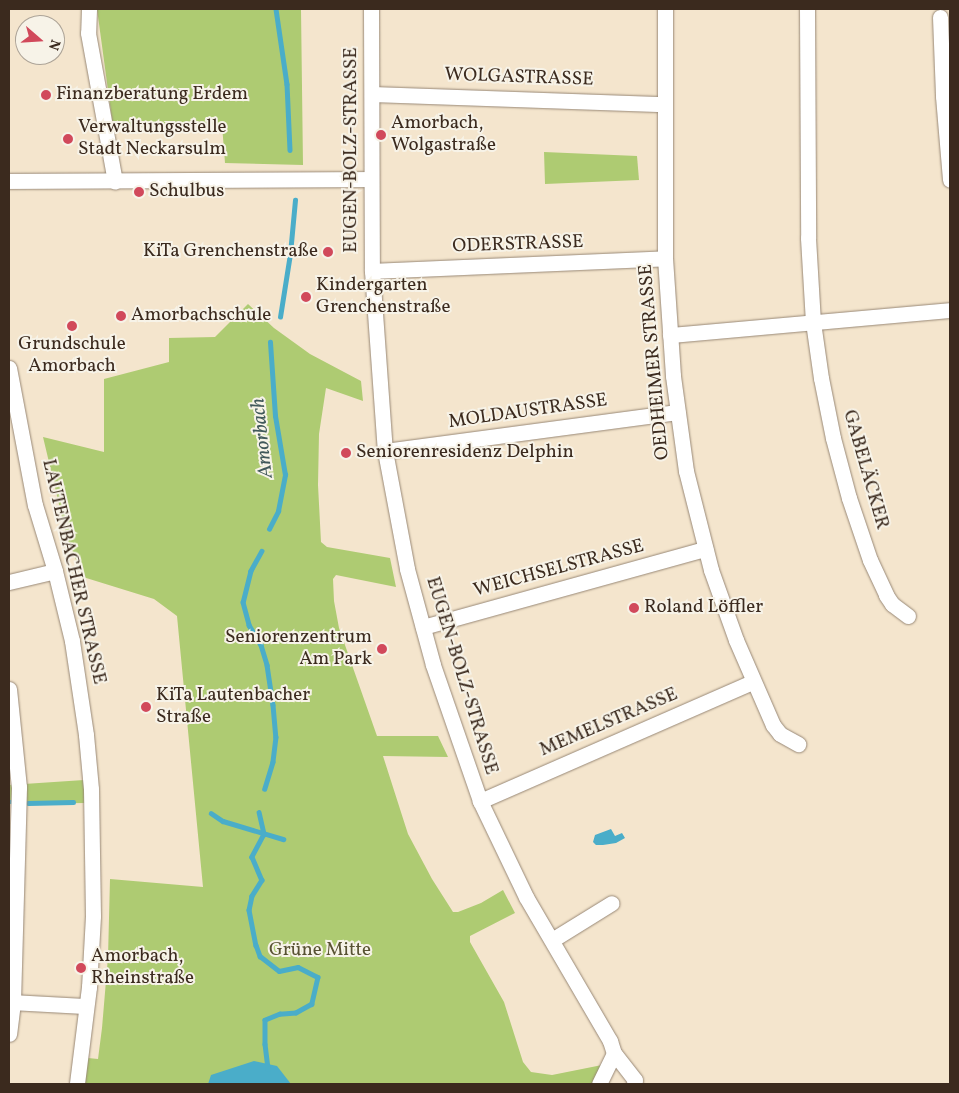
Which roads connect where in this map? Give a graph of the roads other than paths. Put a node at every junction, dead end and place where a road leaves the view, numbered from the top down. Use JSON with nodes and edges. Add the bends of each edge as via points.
{"nodes":[{"id":1,"x":89,"y":9,"type":"edge"},
{"id":2,"x":372,"y":9,"type":"edge"},
{"id":3,"x":665,"y":9,"type":"edge"},
{"id":4,"x":807,"y":9,"type":"edge"},
{"id":5,"x":940,"y":17,"type":"dead end"},
{"id":6,"x":372,"y":94,"type":"junction"},
{"id":7,"x":946,"y":96,"type":"edge"},
{"id":8,"x":664,"y":104,"type":"junction"},
{"id":9,"x":371,"y":179,"type":"junction"},
{"id":10,"x":950,"y":180,"type":"edge"},
{"id":11,"x":9,"y":181,"type":"edge"},
{"id":12,"x":115,"y":182,"type":"junction"},
{"id":13,"x":665,"y":258,"type":"junction"},
{"id":14,"x":372,"y":271,"type":"junction"},
{"id":15,"x":950,"y":310,"type":"edge"},
{"id":16,"x":813,"y":322,"type":"junction"},
{"id":17,"x":670,"y":335,"type":"junction"},
{"id":18,"x":9,"y":368,"type":"edge"},
{"id":19,"x":677,"y":412,"type":"junction"},
{"id":20,"x":14,"y":427,"type":"edge"},
{"id":21,"x":385,"y":451,"type":"junction"},
{"id":22,"x":705,"y":549,"type":"junction"},
{"id":23,"x":55,"y":570,"type":"junction"},
{"id":24,"x":9,"y":582,"type":"edge"},
{"id":25,"x":908,"y":616,"type":"dead end"},
{"id":26,"x":423,"y":627,"type":"junction"},
{"id":27,"x":753,"y":682,"type":"junction"},
{"id":28,"x":9,"y":689,"type":"edge"},
{"id":29,"x":798,"y":744,"type":"dead end"},
{"id":30,"x":480,"y":801,"type":"junction"},
{"id":31,"x":612,"y":903,"type":"dead end"},
{"id":32,"x":552,"y":940,"type":"junction"},
{"id":33,"x":11,"y":1002,"type":"edge"},
{"id":34,"x":86,"y":1006,"type":"junction"},
{"id":35,"x":9,"y":1034,"type":"edge"},
{"id":36,"x":614,"y":1053,"type":"junction"},
{"id":37,"x":77,"y":1084,"type":"edge"},
{"id":38,"x":599,"y":1084,"type":"edge"},
{"id":39,"x":634,"y":1084,"type":"edge"}],
"edges":[{"from":1,"to":12,"type":"street","via":[[88,33]]},
{"from":2,"to":6,"type":"street","name":"EUGEN-BOLZ-STRASSE"},
{"from":3,"to":8,"type":"street","name":"OEDHEIMER STRASSE"},
{"from":4,"to":16,"type":"street","name":"GABELÄCKER","via":[[807,156]]},
{"from":5,"to":7,"type":"street"},
{"from":6,"to":8,"type":"street","name":"WOLGASTRASSE"},
{"from":6,"to":9,"type":"street","name":"EUGEN-BOLZ-STRASSE"},
{"from":7,"to":10,"type":"street"},
{"from":8,"to":13,"type":"street","name":"OEDHEIMER STRASSE"},
{"from":9,"to":12,"type":"street"},
{"from":9,"to":14,"type":"street","name":"EUGEN-BOLZ-STRASSE"},
{"from":11,"to":12,"type":"street"},
{"from":13,"to":14,"type":"street","name":"ODERSTRASSE"},
{"from":13,"to":17,"type":"street","name":"OEDHEIMER STRASSE"},
{"from":14,"to":21,"type":"street","name":"EUGEN-BOLZ-STRASSE"},
{"from":15,"to":16,"type":"street"},
{"from":16,"to":17,"type":"street"},
{"from":16,"to":25,"type":"street","name":"GABELÄCKER","via":[[830,421],[870,560],[892,604]]},
{"from":17,"to":19,"type":"street","name":"OEDHEIMER STRASSE"},
{"from":18,"to":20,"type":"street","name":"LAUTENBACHER STRASSE"},
{"from":19,"to":21,"type":"street","name":"MOLDAUSTRASSE"},
{"from":19,"to":22,"type":"street","name":"OEDHEIMER STRASSE","via":[[686,471]]},
{"from":20,"to":23,"type":"street","name":"LAUTENBACHER STRASSE"},
{"from":21,"to":26,"type":"street","name":"EUGEN-BOLZ-STRASSE","via":[[407,569]]},
{"from":22,"to":26,"type":"street","name":"WEICHSELSTRASSE"},
{"from":22,"to":27,"type":"street","name":"OEDHEIMER STRASSE"},
{"from":23,"to":24,"type":"street"},
{"from":23,"to":34,"type":"street","name":"LAUTENBACHER STRASSE","via":[[81,690],[90,780],[93,916]]},
{"from":26,"to":30,"type":"street","name":"EUGEN-BOLZ-STRASSE","via":[[433,666]]},
{"from":27,"to":29,"type":"street","name":"OEDHEIMER STRASSE","via":[[773,725],[780,734]]},
{"from":27,"to":30,"type":"street","name":"MEMELSTRASSE"},
{"from":28,"to":33,"type":"street","via":[[19,787]]},
{"from":30,"to":32,"type":"street","name":"EUGEN-BOLZ-STRASSE","via":[[526,897]]},
{"from":31,"to":32,"type":"street"},
{"from":32,"to":36,"type":"street","name":"EUGEN-BOLZ-STRASSE"},
{"from":33,"to":34,"type":"street"},
{"from":33,"to":35,"type":"street"},
{"from":34,"to":37,"type":"street","name":"LAUTENBACHER STRASSE"},
{"from":36,"to":38,"type":"street"},
{"from":36,"to":39,"type":"street","name":"EUGEN-BOLZ-STRASSE","via":[[635,1080]]}]}
